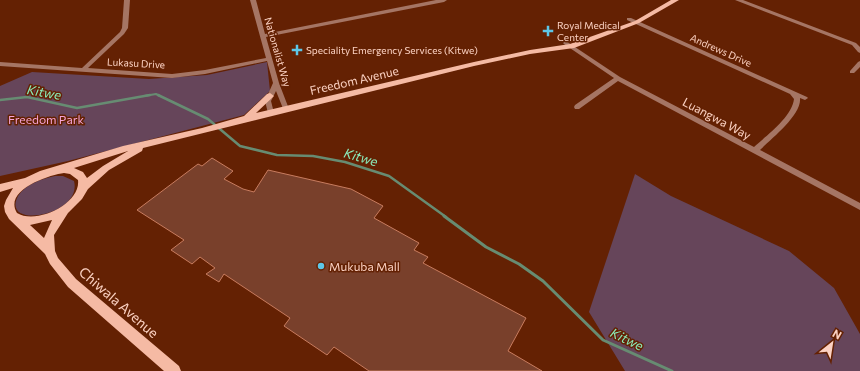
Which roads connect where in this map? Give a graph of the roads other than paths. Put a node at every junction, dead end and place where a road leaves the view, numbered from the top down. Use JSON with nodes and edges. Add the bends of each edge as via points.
{"nodes":[{"id":1,"x":127,"y":0,"type":"edge"},
{"id":2,"x":253,"y":0,"type":"edge"},
{"id":3,"x":444,"y":0,"type":"edge"},
{"id":4,"x":661,"y":0,"type":"edge"},
{"id":5,"x":676,"y":0,"type":"edge"},
{"id":6,"x":738,"y":0,"type":"edge"},
{"id":7,"x":629,"y":19,"type":"junction"},
{"id":8,"x":637,"y":22,"type":"junction"},
{"id":9,"x":263,"y":36,"type":"junction"},
{"id":10,"x":569,"y":44,"type":"junction"},
{"id":11,"x":860,"y":51,"type":"edge"},
{"id":12,"x":269,"y":59,"type":"junction"},
{"id":13,"x":860,"y":63,"type":"edge"},
{"id":14,"x":0,"y":65,"type":"edge"},
{"id":15,"x":83,"y":70,"type":"junction"},
{"id":16,"x":852,"y":72,"type":"dead end"},
{"id":17,"x":618,"y":78,"type":"junction"},
{"id":18,"x":276,"y":83,"type":"junction"},
{"id":19,"x":794,"y":93,"type":"junction"},
{"id":20,"x":270,"y":96,"type":"junction"},
{"id":21,"x":805,"y":98,"type":"dead end"},
{"id":22,"x":577,"y":107,"type":"dead end"},
{"id":23,"x":286,"y":109,"type":"junction"},
{"id":24,"x":270,"y":113,"type":"junction"},
{"id":25,"x":245,"y":119,"type":"junction"},
{"id":26,"x":159,"y":140,"type":"junction"},
{"id":27,"x":754,"y":151,"type":"junction"},
{"id":28,"x":53,"y":171,"type":"junction"},
{"id":29,"x":32,"y":178,"type":"junction"},
{"id":30,"x":84,"y":186,"type":"junction"},
{"id":31,"x":0,"y":188,"type":"edge"},
{"id":32,"x":860,"y":207,"type":"edge"},
{"id":33,"x":65,"y":209,"type":"junction"},
{"id":34,"x":0,"y":212,"type":"edge"},
{"id":35,"x":14,"y":218,"type":"junction"},
{"id":36,"x":49,"y":251,"type":"junction"},
{"id":37,"x":174,"y":371,"type":"edge"}],
"edges":[{"from":1,"to":15,"type":"street","via":[[125,28],[122,33]]},
{"from":2,"to":9,"type":"street","name":"Nationalist Way"},
{"from":3,"to":9,"type":"street"},
{"from":4,"to":7,"type":"main road","name":"Freedom Avenue"},
{"from":5,"to":8,"type":"main road","name":"Freedom Avenue"},
{"from":6,"to":11,"type":"street","via":[[854,44]]},
{"from":7,"to":8,"type":"street","name":"Andrews Drive"},
{"from":7,"to":10,"type":"main road","name":"Freedom Avenue"},
{"from":8,"to":10,"type":"main road","name":"Freedom Avenue","via":[[605,35]]},
{"from":8,"to":19,"type":"street","name":"Andrews Drive"},
{"from":9,"to":12,"type":"street","name":"Nationalist Way"},
{"from":10,"to":17,"type":"street","name":"Luangwa Way"},
{"from":10,"to":23,"type":"main road","name":"Freedom Avenue"},
{"from":12,"to":15,"type":"street","name":"Lukasu Drive","via":[[179,75]]},
{"from":12,"to":18,"type":"street","name":"Nationalist Way"},
{"from":13,"to":16,"type":"street"},
{"from":14,"to":15,"type":"street","name":"Lukasu Drive"},
{"from":17,"to":22,"type":"street"},
{"from":17,"to":27,"type":"street","name":"Luangwa Way"},
{"from":18,"to":20,"type":"street"},
{"from":18,"to":23,"type":"street","name":"Nationalist Way"},
{"from":19,"to":21,"type":"street","name":"Andrews Drive"},
{"from":19,"to":27,"type":"street","via":[[798,103],[784,123]]},
{"from":20,"to":24,"type":"street"},
{"from":20,"to":25,"type":"main road"},
{"from":23,"to":24,"type":"main road","name":"Freedom Avenue"},
{"from":24,"to":25,"type":"main road","name":"Freedom Avenue"},
{"from":25,"to":26,"type":"main road","name":"Freedom Avenue"},
{"from":26,"to":28,"type":"main road","name":"Freedom Avenue","via":[[99,155]]},
{"from":26,"to":30,"type":"main road","name":"Freedom Avenue","via":[[122,158]]},
{"from":27,"to":32,"type":"street","name":"Luangwa Way"},
{"from":28,"to":29,"type":"main road","name":"Freedom Avenue"},
{"from":28,"to":30,"type":"main road","via":[[64,169],[80,174]]},
{"from":29,"to":31,"type":"main road"},
{"from":29,"to":35,"type":"main road","via":[[19,187],[10,198],[7,212]]},
{"from":30,"to":33,"type":"main road","name":"Freedom Avenue","via":[[78,198]]},
{"from":33,"to":35,"type":"main road","via":[[40,220],[25,222]]},
{"from":33,"to":36,"type":"main road","via":[[49,235]]},
{"from":34,"to":35,"type":"main road"},
{"from":35,"to":36,"type":"main road","name":"Chiwala Avenue"},
{"from":36,"to":37,"type":"main road","name":"Chiwala Avenue","via":[[72,283]]}]}
